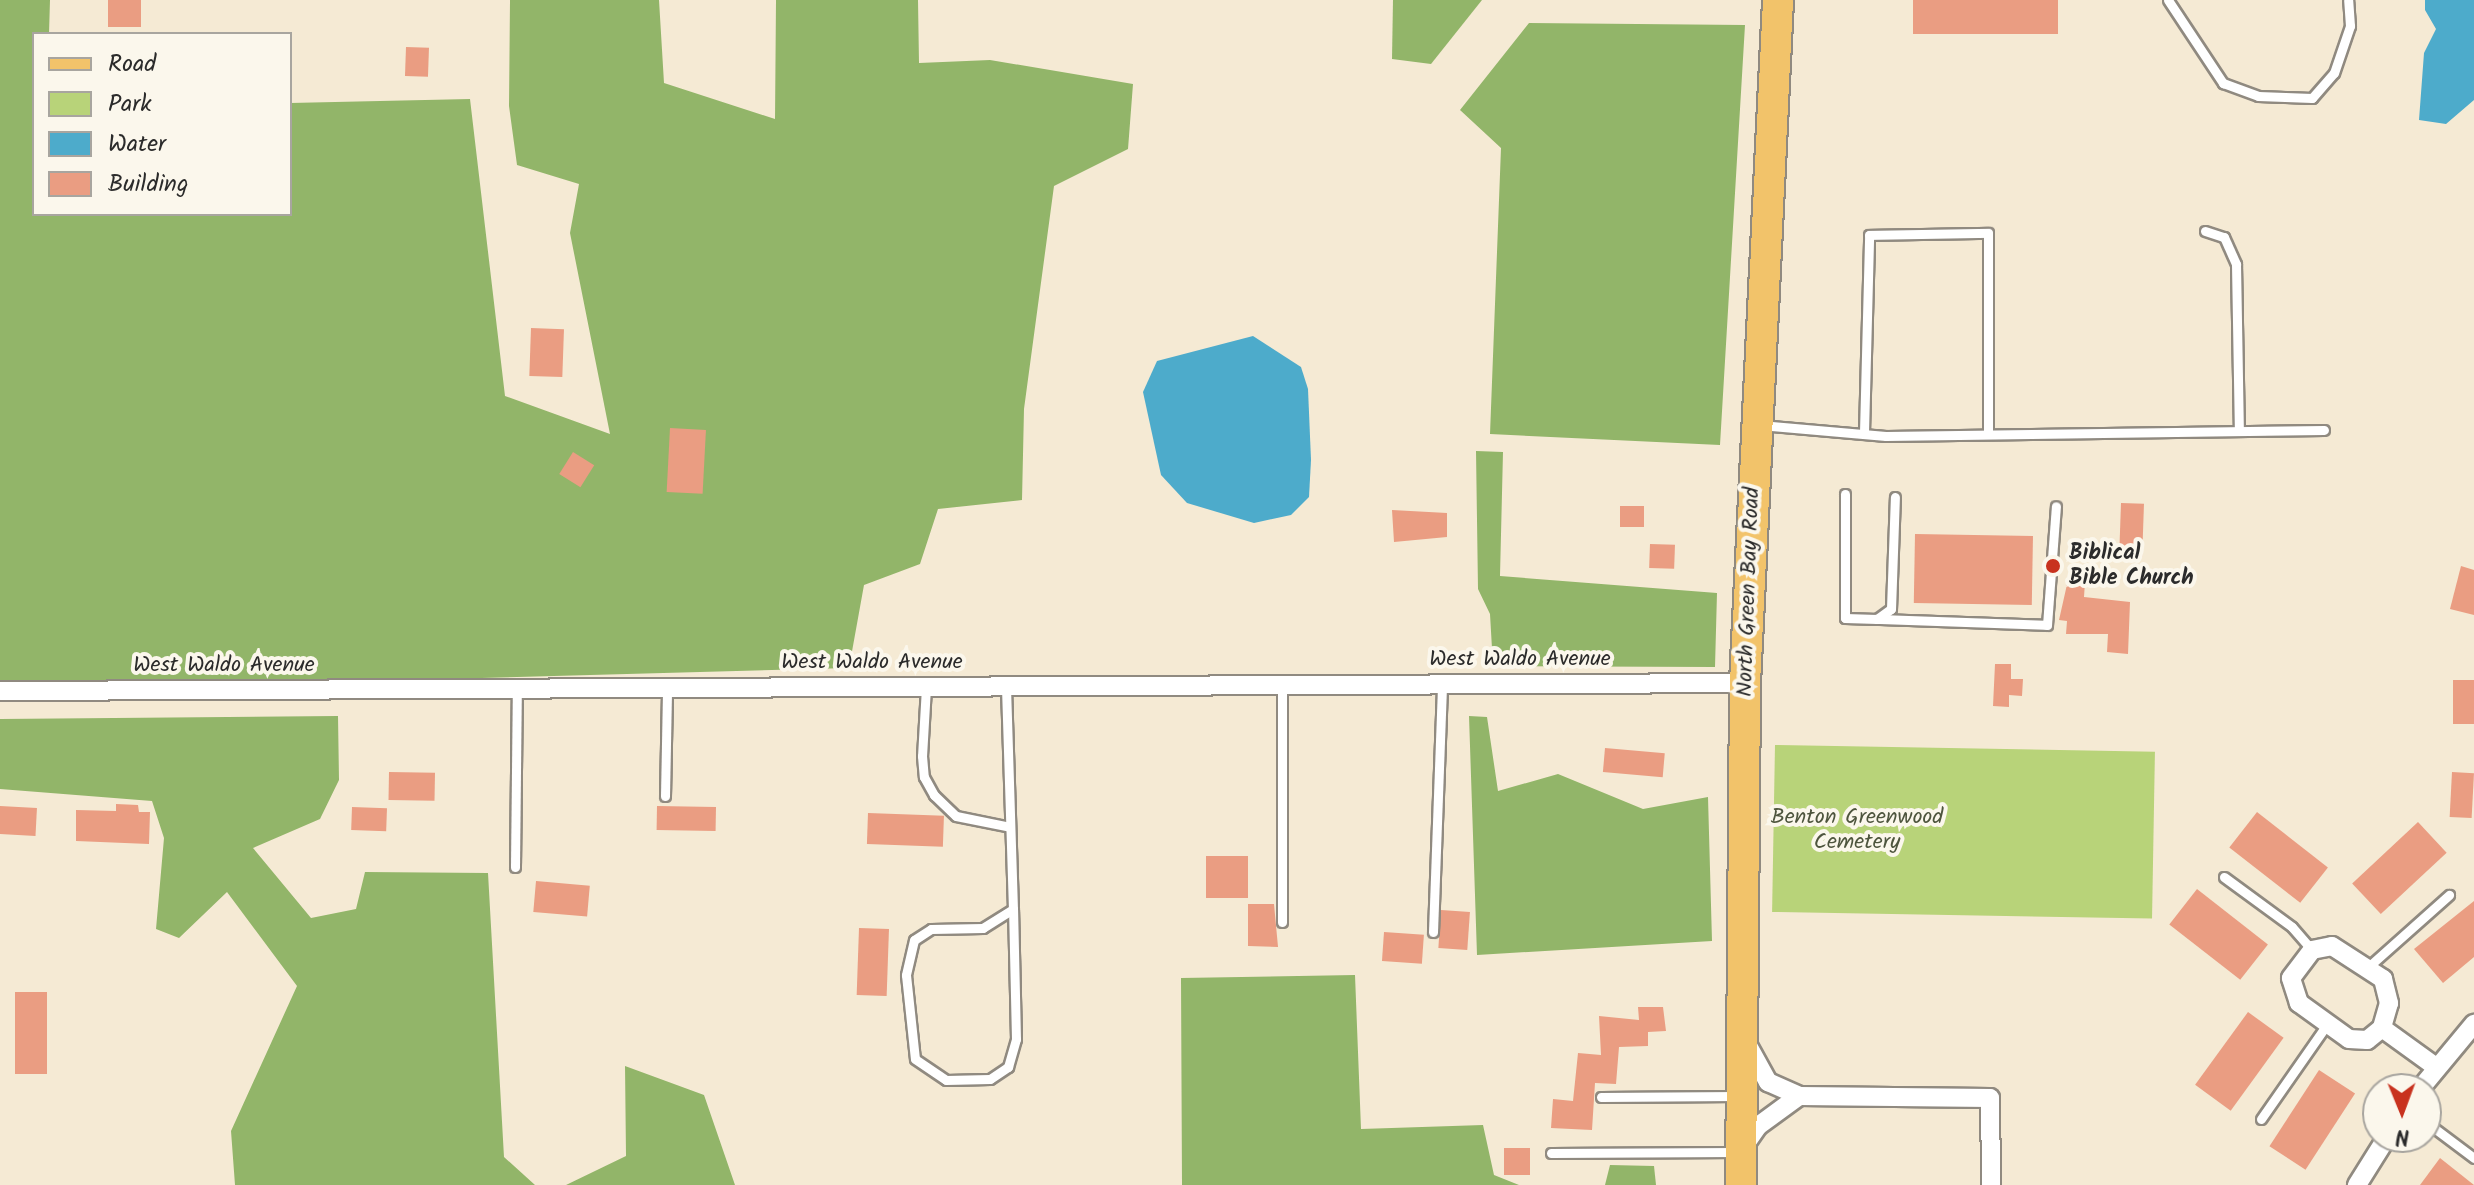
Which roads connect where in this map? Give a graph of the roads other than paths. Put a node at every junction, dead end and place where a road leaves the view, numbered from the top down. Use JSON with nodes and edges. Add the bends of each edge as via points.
{"nodes":[{"id":1,"x":1778,"y":0,"type":"edge"},
{"id":2,"x":2168,"y":0,"type":"edge"},
{"id":3,"x":2348,"y":0,"type":"edge"},
{"id":4,"x":2205,"y":231,"type":"dead end"},
{"id":5,"x":1757,"y":425,"type":"junction"},
{"id":6,"x":2324,"y":430,"type":"dead end"},
{"id":7,"x":2239,"y":431,"type":"junction"},
{"id":8,"x":1864,"y":432,"type":"junction"},
{"id":9,"x":1988,"y":434,"type":"junction"},
{"id":10,"x":1845,"y":494,"type":"dead end"},
{"id":11,"x":1895,"y":497,"type":"dead end"},
{"id":12,"x":2056,"y":506,"type":"dead end"},
{"id":13,"x":1877,"y":619,"type":"junction"},
{"id":14,"x":1745,"y":683,"type":"junction"},
{"id":15,"x":1282,"y":685,"type":"junction"},
{"id":16,"x":1442,"y":685,"type":"junction"},
{"id":17,"x":926,"y":687,"type":"junction"},
{"id":18,"x":1006,"y":687,"type":"junction"},
{"id":19,"x":667,"y":688,"type":"junction"},
{"id":20,"x":517,"y":689,"type":"junction"},
{"id":21,"x":0,"y":691,"type":"edge"},
{"id":22,"x":665,"y":796,"type":"dead end"},
{"id":23,"x":1010,"y":827,"type":"junction"},
{"id":24,"x":515,"y":867,"type":"dead end"},
{"id":25,"x":2224,"y":877,"type":"dead end"},
{"id":26,"x":2449,"y":895,"type":"dead end"},
{"id":27,"x":1013,"y":909,"type":"junction"},
{"id":28,"x":1282,"y":922,"type":"dead end"},
{"id":29,"x":1433,"y":932,"type":"dead end"},
{"id":30,"x":2312,"y":950,"type":"junction"},
{"id":31,"x":2367,"y":968,"type":"junction"},
{"id":32,"x":2328,"y":1023,"type":"junction"},
{"id":33,"x":2474,"y":1024,"type":"edge"},
{"id":34,"x":2382,"y":1028,"type":"junction"},
{"id":35,"x":1740,"y":1031,"type":"junction"},
{"id":36,"x":2436,"y":1067,"type":"junction"},
{"id":37,"x":2432,"y":1073,"type":"edge"},
{"id":38,"x":1740,"y":1095,"type":"junction"},
{"id":39,"x":1799,"y":1096,"type":"junction"},
{"id":40,"x":1601,"y":1097,"type":"dead end"},
{"id":41,"x":2261,"y":1119,"type":"dead end"},
{"id":42,"x":2442,"y":1134,"type":"edge"},
{"id":43,"x":1741,"y":1152,"type":"junction"},
{"id":44,"x":1551,"y":1153,"type":"dead end"},
{"id":45,"x":2377,"y":1153,"type":"edge"},
{"id":46,"x":2474,"y":1158,"type":"edge"},
{"id":47,"x":1741,"y":1185,"type":"edge"},
{"id":48,"x":1991,"y":1185,"type":"edge"},
{"id":49,"x":2357,"y":1185,"type":"edge"}],
"edges":[{"from":1,"to":5,"type":"main road","name":"North Green Bay Road"},
{"from":2,"to":3,"type":"lane","via":[[2223,83],[2258,96],[2312,98],[2334,73],[2350,26]]},
{"from":4,"to":7,"type":"lane","via":[[2224,237],[2236,264]]},
{"from":5,"to":8,"type":"lane"},
{"from":5,"to":14,"type":"main road","name":"North Green Bay Road"},
{"from":6,"to":7,"type":"lane"},
{"from":7,"to":9,"type":"lane"},
{"from":8,"to":9,"type":"lane"},
{"from":8,"to":9,"type":"lane","via":[[1869,235],[1988,233]]},
{"from":10,"to":13,"type":"lane","via":[[1841,613],[1845,618]]},
{"from":11,"to":13,"type":"lane","via":[[1891,609]]},
{"from":12,"to":13,"type":"lane","via":[[2047,625]]},
{"from":14,"to":16,"type":"street","name":"West Waldo Avenue"},
{"from":14,"to":35,"type":"main road","name":"North Green Bay Road"},
{"from":15,"to":16,"type":"street","name":"West Waldo Avenue"},
{"from":15,"to":18,"type":"street","name":"West Waldo Avenue"},
{"from":15,"to":28,"type":"lane"},
{"from":16,"to":29,"type":"lane"},
{"from":17,"to":18,"type":"street","name":"West Waldo Avenue"},
{"from":17,"to":19,"type":"street","name":"West Waldo Avenue"},
{"from":17,"to":23,"type":"lane","via":[[922,756],[924,777],[934,795],[956,816]]},
{"from":18,"to":23,"type":"lane"},
{"from":19,"to":20,"type":"street","name":"West Waldo Avenue"},
{"from":19,"to":22,"type":"lane"},
{"from":20,"to":21,"type":"street","name":"West Waldo Avenue"},
{"from":20,"to":24,"type":"lane"},
{"from":23,"to":27,"type":"lane"},
{"from":25,"to":30,"type":"lane","via":[[2292,927]]},
{"from":26,"to":31,"type":"lane"},
{"from":27,"to":27,"type":"lane","via":[[983,928],[931,929],[914,940],[906,975],[915,1059],[946,1080],[990,1079],[1008,1067],[1016,1039]]},
{"from":30,"to":31,"type":"street","via":[[2332,946]]},
{"from":30,"to":32,"type":"street","via":[[2291,978],[2299,1003]]},
{"from":31,"to":34,"type":"street","via":[[2383,979],[2389,1003]]},
{"from":32,"to":34,"type":"street","via":[[2349,1039],[2367,1040]]},
{"from":32,"to":41,"type":"lane"},
{"from":33,"to":36,"type":"street"},
{"from":34,"to":36,"type":"street"},
{"from":35,"to":38,"type":"main road","name":"North Green Bay Road"},
{"from":35,"to":39,"type":"street","via":[[1768,1082]]},
{"from":36,"to":37,"type":"street"},
{"from":38,"to":40,"type":"lane"},
{"from":38,"to":43,"type":"main road","name":"North Green Bay Road"},
{"from":39,"to":43,"type":"street","via":[[1758,1126]]},
{"from":39,"to":48,"type":"street","via":[[1990,1098]]},
{"from":42,"to":46,"type":"lane"},
{"from":43,"to":44,"type":"lane"},
{"from":43,"to":47,"type":"main road","name":"North Green Bay Road"},
{"from":45,"to":49,"type":"street"}]}
